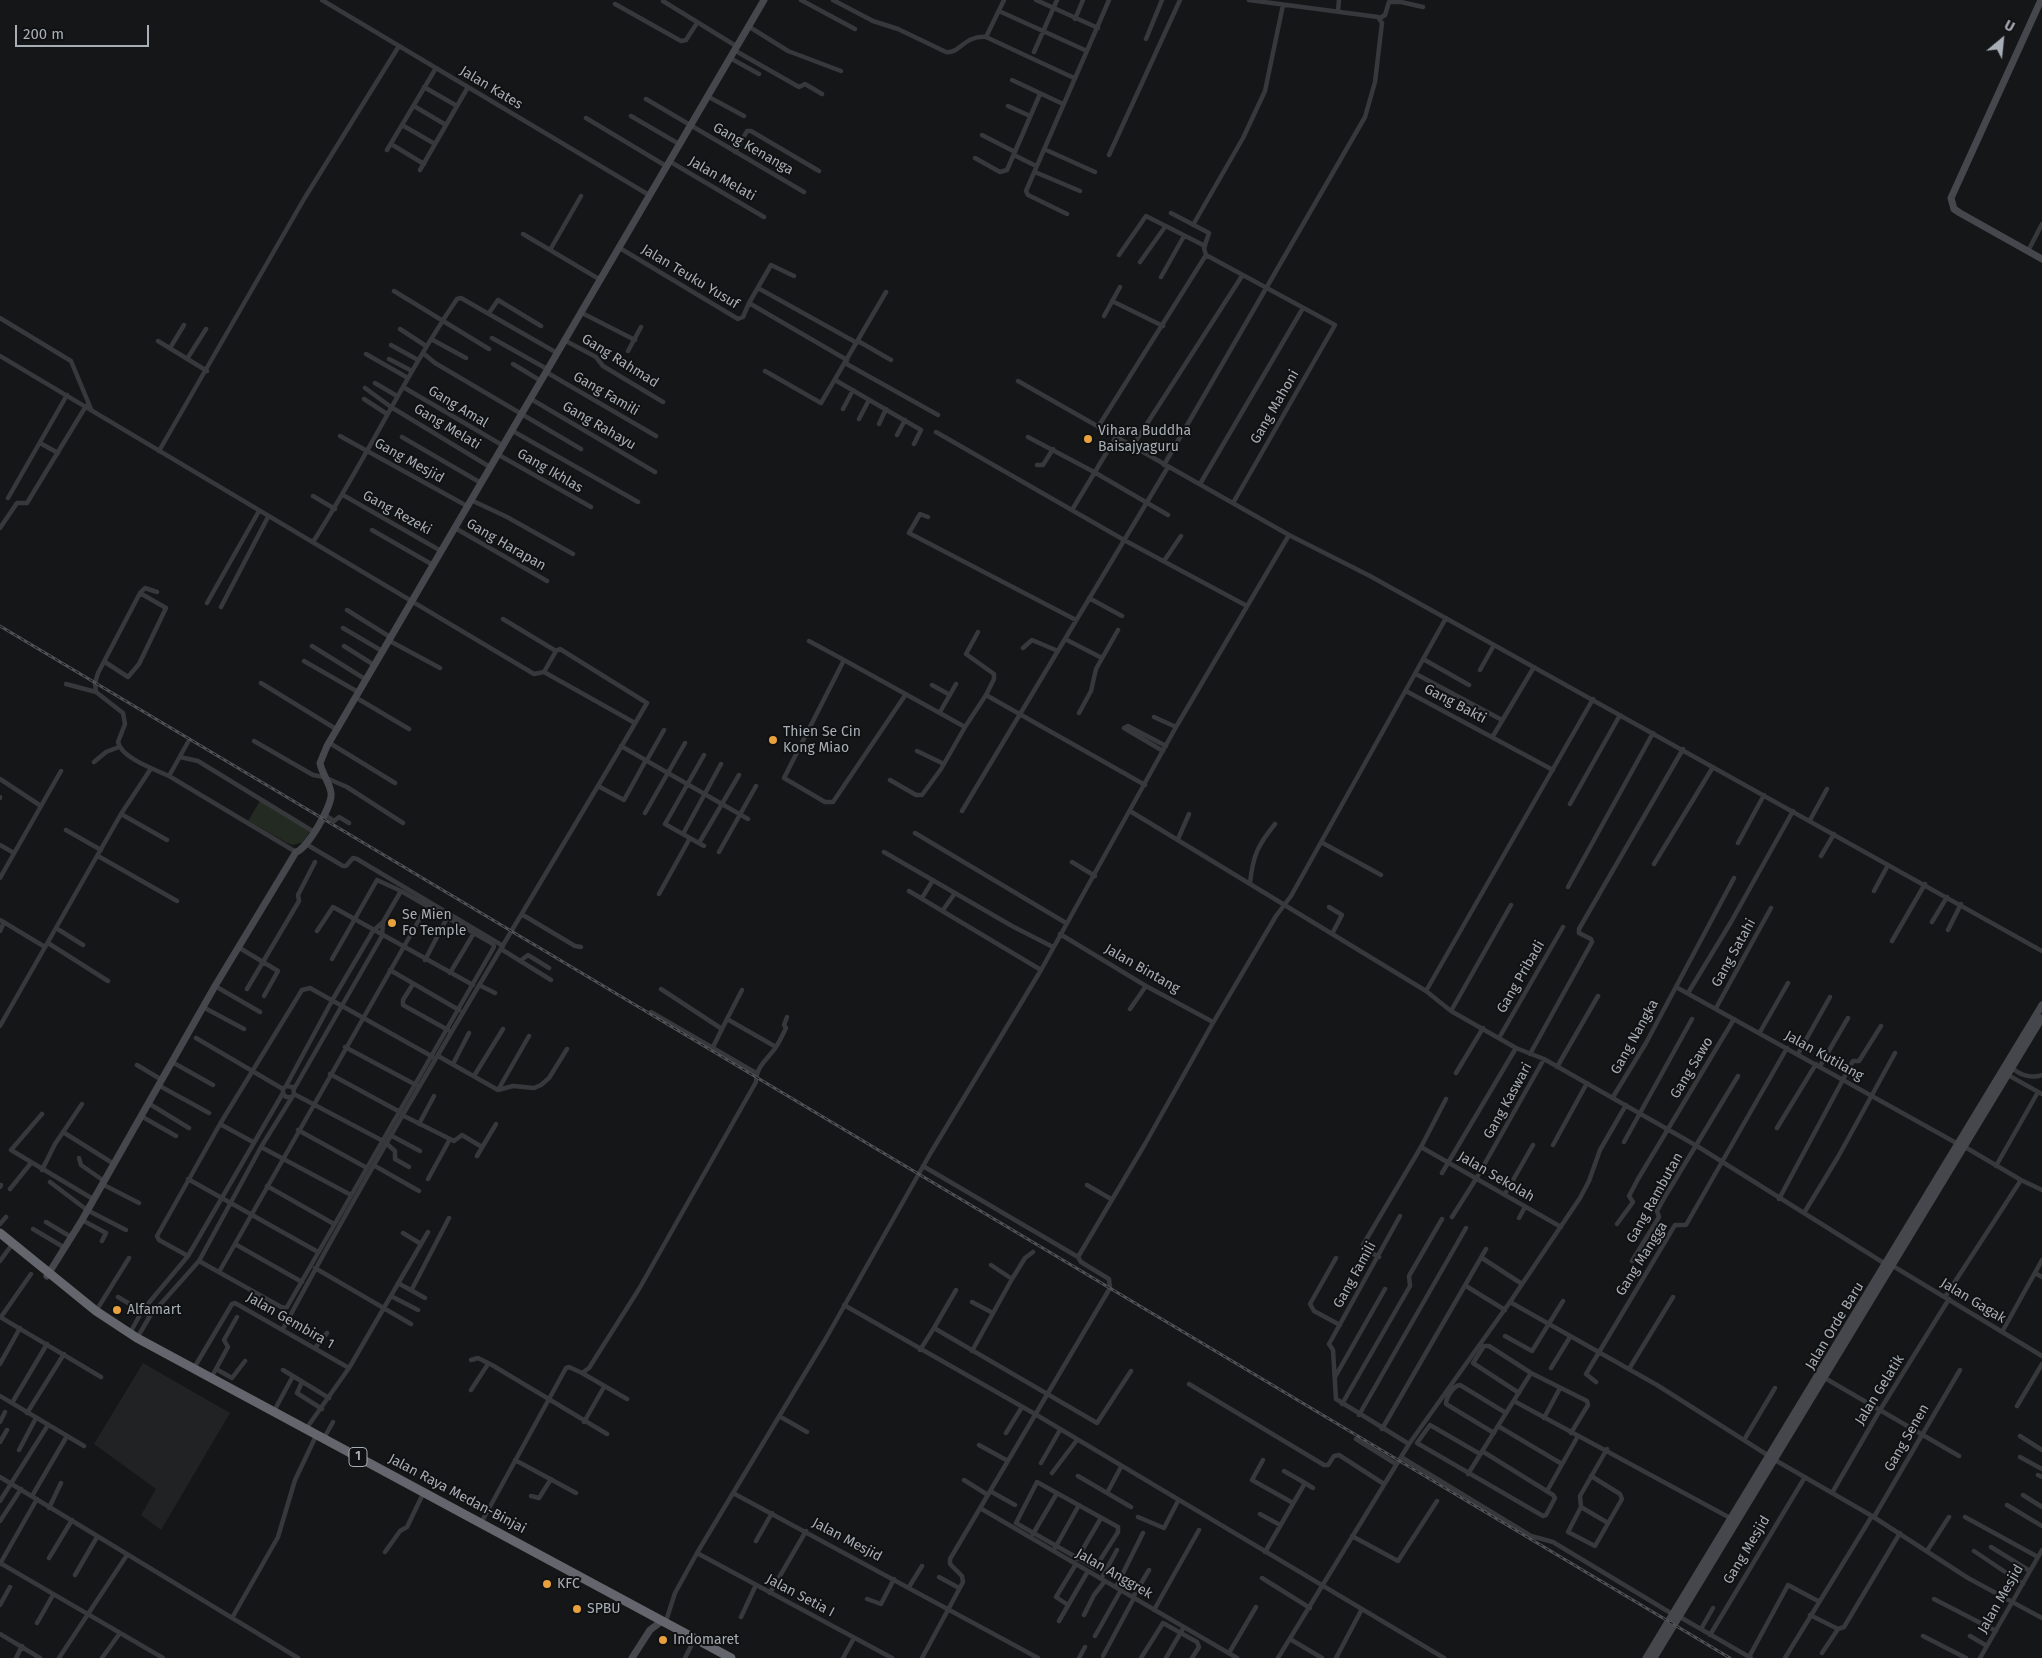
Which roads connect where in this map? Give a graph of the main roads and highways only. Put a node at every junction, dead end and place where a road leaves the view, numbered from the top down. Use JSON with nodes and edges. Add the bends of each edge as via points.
{"nodes":[{"id":1,"x":764,"y":0,"type":"edge"},
{"id":2,"x":2041,"y":0,"type":"edge"},
{"id":3,"x":2042,"y":259,"type":"edge"},
{"id":4,"x":2042,"y":1006,"type":"edge"},
{"id":5,"x":2042,"y":1018,"type":"edge"},
{"id":6,"x":2034,"y":1025,"type":"junction"},
{"id":7,"x":1962,"y":1146,"type":"junction"},
{"id":8,"x":0,"y":1232,"type":"edge"},
{"id":9,"x":0,"y":1238,"type":"edge"},
{"id":10,"x":48,"y":1275,"type":"junction"},
{"id":11,"x":319,"y":1438,"type":"junction"},
{"id":12,"x":1677,"y":1616,"type":"junction"},
{"id":13,"x":659,"y":1621,"type":"junction"},
{"id":14,"x":632,"y":1658,"type":"edge"},
{"id":15,"x":722,"y":1658,"type":"edge"},
{"id":16,"x":731,"y":1658,"type":"edge"},
{"id":17,"x":1646,"y":1658,"type":"edge"},
{"id":18,"x":1654,"y":1658,"type":"edge"}],
"edges":[{"from":1,"to":10,"type":"main road","via":[[328,742],[320,763],[331,790],[324,814],[306,844],[296,852],[238,947]]},
{"from":2,"to":3,"type":"main road","via":[[1950,198],[1954,209],[1960,213]]},
{"from":4,"to":6,"type":"main road","name":"Jalan Orde Baru"},
{"from":5,"to":6,"type":"main road","name":"Jalan Orde Baru"},
{"from":6,"to":7,"type":"main road","name":"Jalan Orde Baru"},
{"from":6,"to":7,"type":"main road","name":"Jalan Orde Baru","via":[[2010,1072]]},
{"from":7,"to":12,"type":"main road","name":"Jalan Orde Baru"},
{"from":8,"to":10,"type":"highway","name":"Jalan Raya Medan-Binjai","number":"1"},
{"from":9,"to":10,"type":"highway","name":"Jalan Raya Medan-Binjai","number":"1"},
{"from":10,"to":11,"type":"highway","name":"Jalan Raya Medan-Binjai","number":"1","via":[[133,1336],[194,1368],[213,1374]]},
{"from":10,"to":11,"type":"highway","name":"Jalan Raya Medan-Binjai","number":"1","via":[[94,1315],[135,1342]]},
{"from":11,"to":13,"type":"highway","name":"Jalan Raya Medan-Binjai","number":"1"},
{"from":11,"to":13,"type":"highway","name":"Jalan Raya Medan-Binjai","number":"1"},
{"from":12,"to":17,"type":"main road","name":"Jalan Orde Baru"},
{"from":12,"to":18,"type":"main road","name":"Jalan Orde Baru"},
{"from":13,"to":14,"type":"main road"},
{"from":13,"to":15,"type":"highway","name":"Jalan Raya Medan-Binjai","number":"1"},
{"from":13,"to":16,"type":"highway","name":"Jalan Raya Medan-Binjai","number":"1"}]}
